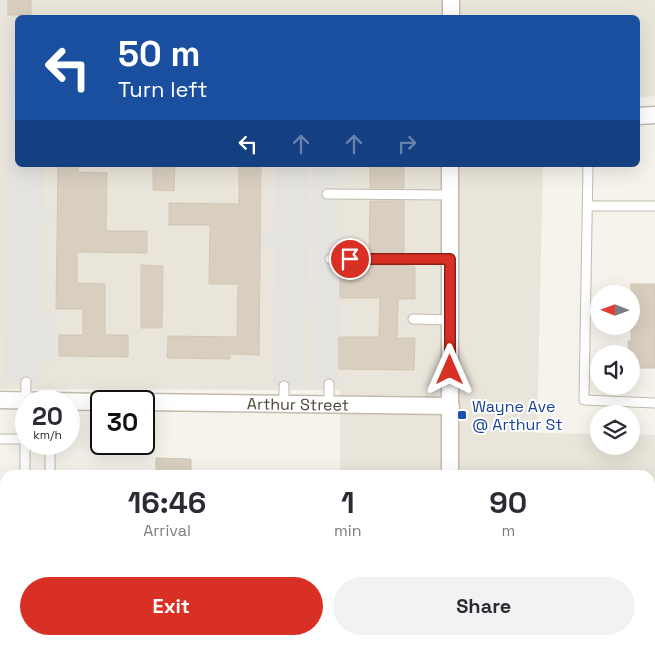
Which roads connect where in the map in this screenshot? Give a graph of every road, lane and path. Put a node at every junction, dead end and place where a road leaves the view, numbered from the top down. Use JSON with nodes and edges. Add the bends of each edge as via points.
{"nodes":[{"id":1,"x":451,"y":0,"type":"edge"},
{"id":2,"x":451,"y":15,"type":"edge"},
{"id":3,"x":655,"y":114,"type":"edge"},
{"id":4,"x":640,"y":116,"type":"edge"},
{"id":5,"x":450,"y":167,"type":"edge"},
{"id":6,"x":588,"y":167,"type":"edge"},
{"id":7,"x":327,"y":194,"type":"dead end"},
{"id":8,"x":450,"y":195,"type":"junction"},
{"id":9,"x":588,"y":206,"type":"junction"},
{"id":10,"x":655,"y":206,"type":"edge"},
{"id":11,"x":330,"y":259,"type":"dead end"},
{"id":12,"x":450,"y":259,"type":"junction"},
{"id":13,"x":413,"y":319,"type":"dead end"},
{"id":14,"x":450,"y":320,"type":"junction"},
{"id":15,"x":26,"y":382,"type":"dead end"},
{"id":16,"x":329,"y":384,"type":"dead end"},
{"id":17,"x":284,"y":386,"type":"dead end"},
{"id":18,"x":26,"y":390,"type":"edge"},
{"id":19,"x":0,"y":400,"type":"edge"},
{"id":20,"x":15,"y":400,"type":"edge"},
{"id":21,"x":155,"y":402,"type":"edge"},
{"id":22,"x":655,"y":403,"type":"edge"},
{"id":23,"x":284,"y":404,"type":"junction"},
{"id":24,"x":329,"y":404,"type":"junction"},
{"id":25,"x":451,"y":406,"type":"junction"},
{"id":26,"x":0,"y":439,"type":"edge"},
{"id":27,"x":15,"y":439,"type":"edge"},
{"id":28,"x":26,"y":455,"type":"edge"},
{"id":29,"x":50,"y":455,"type":"edge"},
{"id":30,"x":25,"y":470,"type":"edge"},
{"id":31,"x":50,"y":470,"type":"edge"},
{"id":32,"x":450,"y":470,"type":"edge"}],
"edges":[{"from":1,"to":2,"type":"street"},
{"from":3,"to":4,"type":"street"},
{"from":5,"to":8,"type":"street"},
{"from":6,"to":9,"type":"lane"},
{"from":7,"to":8,"type":"lane"},
{"from":8,"to":12,"type":"street"},
{"from":9,"to":10,"type":"lane"},
{"from":9,"to":22,"type":"lane","via":[[584,400]]},
{"from":11,"to":12,"type":"lane"},
{"from":12,"to":14,"type":"street"},
{"from":13,"to":14,"type":"lane"},
{"from":14,"to":25,"type":"street"},
{"from":15,"to":18,"type":"lane"},
{"from":16,"to":24,"type":"lane"},
{"from":17,"to":23,"type":"lane"},
{"from":19,"to":20,"type":"street"},
{"from":21,"to":23,"type":"street","name":"Arthur Street"},
{"from":23,"to":24,"type":"street","name":"Arthur Street"},
{"from":24,"to":25,"type":"street","name":"Arthur Street"},
{"from":25,"to":32,"type":"street"},
{"from":26,"to":27,"type":"lane"},
{"from":28,"to":30,"type":"lane"},
{"from":29,"to":31,"type":"lane"}]}
